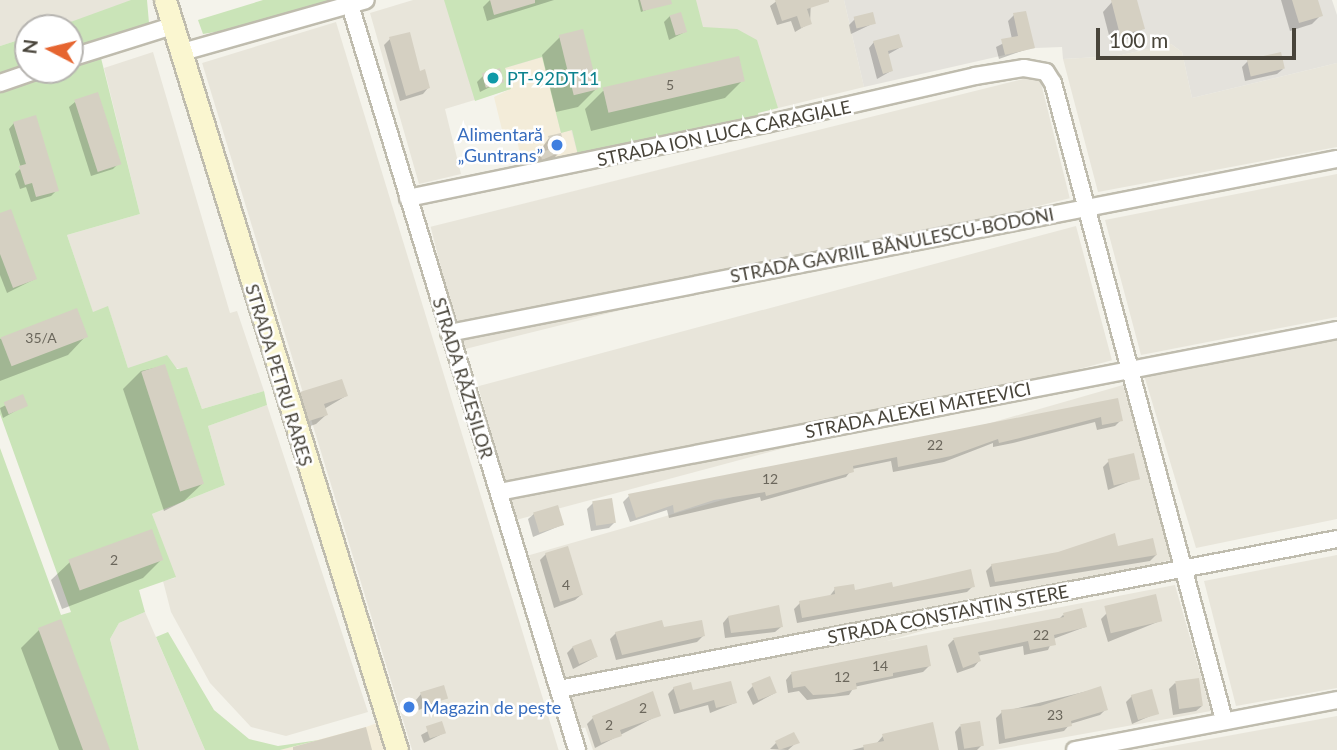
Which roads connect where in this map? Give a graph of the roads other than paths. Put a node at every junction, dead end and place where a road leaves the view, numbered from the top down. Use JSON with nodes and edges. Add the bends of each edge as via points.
{"nodes":[{"id":1,"x":164,"y":0,"type":"edge"},
{"id":2,"x":366,"y":0,"type":"edge"},
{"id":3,"x":350,"y":5,"type":"junction"},
{"id":4,"x":172,"y":26,"type":"junction"},
{"id":5,"x":179,"y":53,"type":"junction"},
{"id":6,"x":84,"y":54,"type":"edge"},
{"id":7,"x":1337,"y":159,"type":"edge"},
{"id":8,"x":408,"y":198,"type":"junction"},
{"id":9,"x":1085,"y":207,"type":"junction"},
{"id":10,"x":1337,"y":330,"type":"edge"},
{"id":11,"x":449,"y":333,"type":"junction"},
{"id":12,"x":1130,"y":369,"type":"junction"},
{"id":13,"x":499,"y":492,"type":"junction"},
{"id":14,"x":1337,"y":539,"type":"edge"},
{"id":15,"x":1185,"y":569,"type":"junction"},
{"id":16,"x":559,"y":689,"type":"junction"},
{"id":17,"x":1337,"y":700,"type":"edge"},
{"id":18,"x":1224,"y":720,"type":"junction"},
{"id":19,"x":397,"y":750,"type":"edge"},
{"id":20,"x":577,"y":750,"type":"edge"},
{"id":21,"x":1075,"y":750,"type":"edge"}],
"edges":[{"from":1,"to":4,"type":"main road","name":"STRADA PETRU RAREȘ"},
{"from":2,"to":3,"type":"street"},
{"from":3,"to":5,"type":"street"},
{"from":3,"to":8,"type":"street","name":"STRADA RĂZEŞILOR"},
{"from":4,"to":5,"type":"main road","name":"STRADA PETRU RAREȘ"},
{"from":4,"to":6,"type":"street"},
{"from":5,"to":19,"type":"main road","name":"STRADA PETRU RAREȘ"},
{"from":7,"to":9,"type":"street","name":"STRADA GAVRIIL BĂNULESCU-BODONI"},
{"from":8,"to":9,"type":"street","name":"STRADA ION LUCA CARAGIALE","via":[[975,76],[1039,69],[1053,83]]},
{"from":8,"to":11,"type":"street","name":"STRADA RĂZEŞILOR"},
{"from":9,"to":11,"type":"street","name":"STRADA GAVRIIL BĂNULESCU-BODONI"},
{"from":9,"to":12,"type":"street"},
{"from":10,"to":12,"type":"street","name":"STRADA ALEXEI MATEEVICI"},
{"from":11,"to":13,"type":"street","name":"STRADA RĂZEŞILOR"},
{"from":12,"to":13,"type":"street","name":"STRADA ALEXEI MATEEVICI"},
{"from":12,"to":15,"type":"street"},
{"from":13,"to":16,"type":"street","name":"STRADA RĂZEŞILOR"},
{"from":14,"to":15,"type":"street","name":"STRADA CONSTANTIN STERE"},
{"from":15,"to":16,"type":"street","name":"STRADA CONSTANTIN STERE"},
{"from":15,"to":18,"type":"street"},
{"from":16,"to":20,"type":"street","name":"STRADA RĂZEŞILOR"},
{"from":17,"to":18,"type":"street"},
{"from":18,"to":21,"type":"street"}]}
